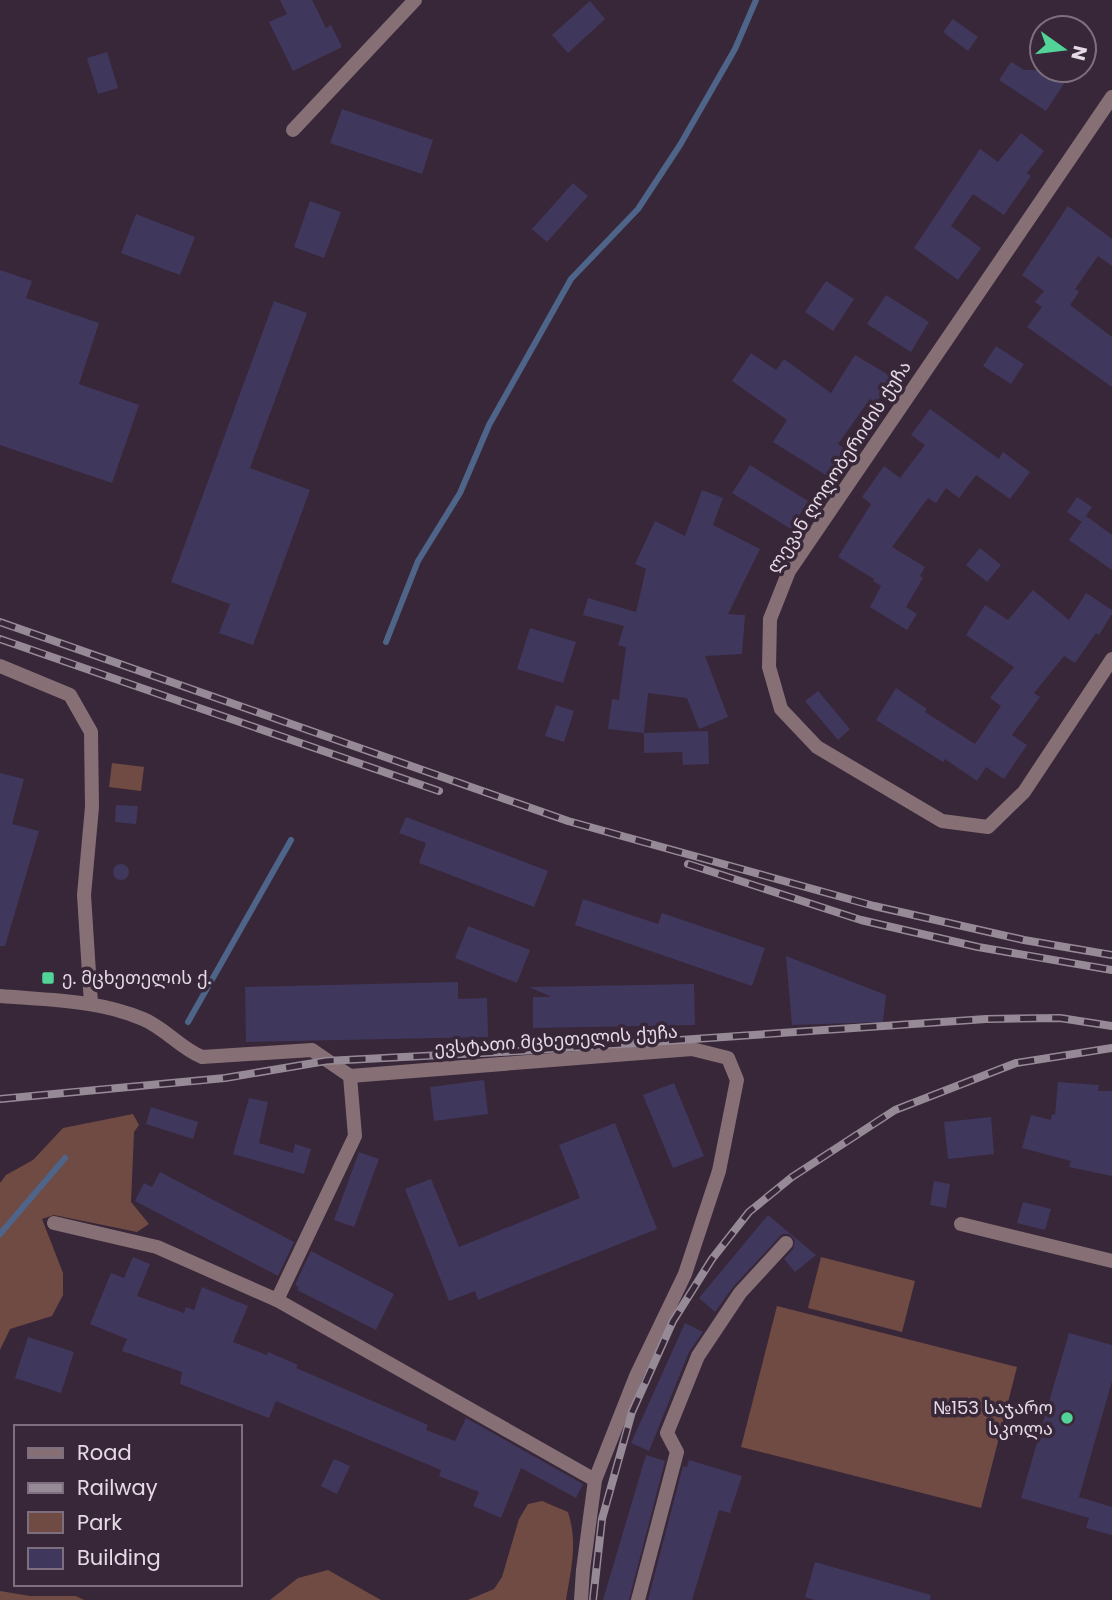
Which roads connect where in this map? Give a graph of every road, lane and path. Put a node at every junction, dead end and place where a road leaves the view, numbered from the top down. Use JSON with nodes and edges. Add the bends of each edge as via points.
{"nodes":[{"id":1,"x":415,"y":0,"type":"edge"},
{"id":2,"x":1112,"y":97,"type":"edge"},
{"id":3,"x":293,"y":130,"type":"dead end"},
{"id":4,"x":1112,"y":659,"type":"edge"},
{"id":5,"x":0,"y":666,"type":"edge"},
{"id":6,"x":0,"y":996,"type":"edge"},
{"id":7,"x":92,"y":1004,"type":"junction"},
{"id":8,"x":350,"y":1076,"type":"junction"},
{"id":9,"x":54,"y":1223,"type":"dead end"},
{"id":10,"x":961,"y":1224,"type":"dead end"},
{"id":11,"x":786,"y":1243,"type":"dead end"},
{"id":12,"x":1112,"y":1261,"type":"edge"},
{"id":13,"x":277,"y":1300,"type":"junction"},
{"id":14,"x":595,"y":1480,"type":"junction"},
{"id":15,"x":582,"y":1600,"type":"edge"},
{"id":16,"x":638,"y":1600,"type":"edge"}],
"edges":[{"from":1,"to":3,"type":"street"},
{"from":2,"to":4,"type":"street","name":"ლევან ღოღობერიძის ქუჩა","via":[[789,571],[770,619],[769,667],[781,709],[817,747],[942,821],[988,827],[1024,792]]},
{"from":5,"to":7,"type":"street","via":[[71,695],[91,732],[92,807],[84,895]]},
{"from":6,"to":7,"type":"street"},
{"from":7,"to":8,"type":"street","via":[[145,1020],[202,1056],[312,1050]]},
{"from":8,"to":13,"type":"street","via":[[355,1136]]},
{"from":8,"to":14,"type":"street","name":"ევსტათი მცხეთელის ქუჩა","via":[[692,1049],[728,1058],[737,1080],[719,1171],[685,1274],[636,1376]]},
{"from":9,"to":13,"type":"street","via":[[157,1247]]},
{"from":10,"to":12,"type":"street"},
{"from":11,"to":16,"type":"street","via":[[740,1293],[698,1356],[667,1433],[677,1452]]},
{"from":13,"to":14,"type":"street"},
{"from":14,"to":15,"type":"street"}]}
